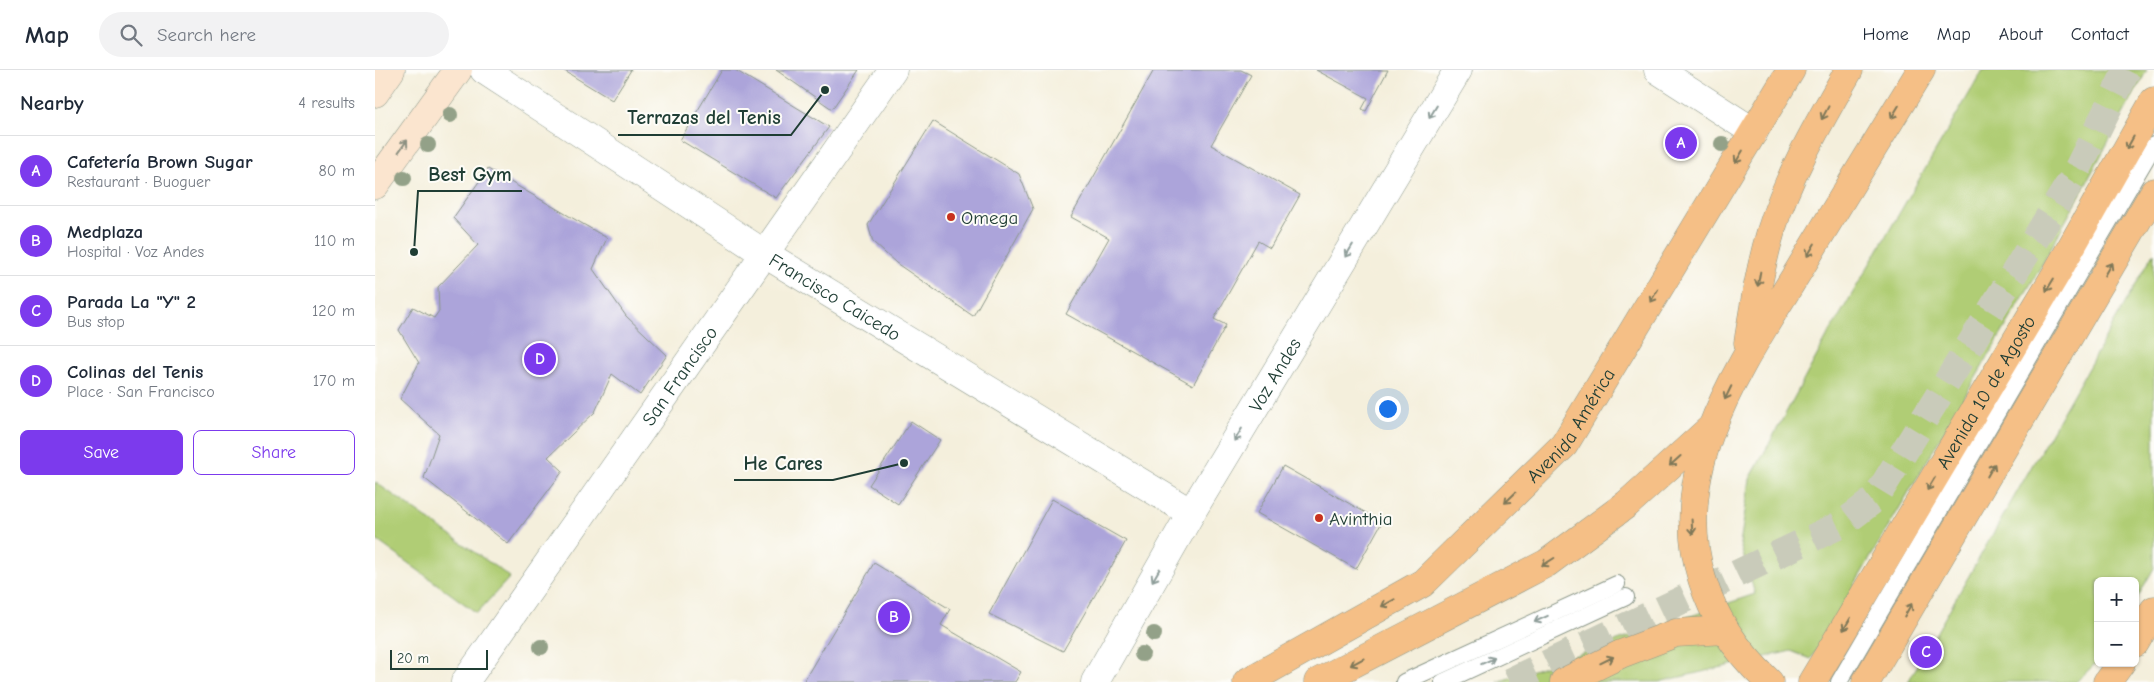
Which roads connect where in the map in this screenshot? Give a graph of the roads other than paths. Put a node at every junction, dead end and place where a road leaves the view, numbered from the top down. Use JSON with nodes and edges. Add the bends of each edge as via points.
{"nodes":[{"id":1,"x":391,"y":70,"type":"edge"},
{"id":2,"x":458,"y":70,"type":"edge"},
{"id":3,"x":484,"y":70,"type":"edge"},
{"id":4,"x":893,"y":70,"type":"edge"},
{"id":5,"x":1458,"y":70,"type":"edge"},
{"id":6,"x":1658,"y":70,"type":"edge"},
{"id":7,"x":1791,"y":70,"type":"edge"},
{"id":8,"x":1849,"y":70,"type":"edge"},
{"id":9,"x":1921,"y":70,"type":"edge"},
{"id":10,"x":375,"y":93,"type":"edge"},
{"id":11,"x":2154,"y":101,"type":"edge"},
{"id":12,"x":1754,"y":132,"type":"junction"},
{"id":13,"x":2154,"y":145,"type":"edge"},
{"id":14,"x":375,"y":185,"type":"edge"},
{"id":15,"x":2154,"y":192,"type":"edge"},
{"id":16,"x":765,"y":254,"type":"junction"},
{"id":17,"x":1746,"y":357,"type":"junction"},
{"id":18,"x":1711,"y":428,"type":"junction"},
{"id":19,"x":1191,"y":513,"type":"junction"},
{"id":20,"x":2154,"y":610,"type":"edge"},
{"id":21,"x":1725,"y":630,"type":"junction"},
{"id":22,"x":2139,"y":636,"type":"edge"},
{"id":23,"x":1756,"y":676,"type":"edge"},
{"id":24,"x":465,"y":682,"type":"edge"},
{"id":25,"x":1095,"y":682,"type":"edge"},
{"id":26,"x":1247,"y":682,"type":"edge"},
{"id":27,"x":1318,"y":682,"type":"edge"},
{"id":28,"x":1404,"y":682,"type":"edge"},
{"id":29,"x":1443,"y":682,"type":"edge"},
{"id":30,"x":1563,"y":682,"type":"edge"},
{"id":31,"x":1812,"y":682,"type":"edge"},
{"id":32,"x":1839,"y":682,"type":"edge"},
{"id":33,"x":1866,"y":682,"type":"edge"}],
"edges":[{"from":1,"to":10,"type":"street"},
{"from":14,"to":2,"type":"street","one_way":true},
{"from":3,"to":16,"type":"street","name":"Francisco Caicedo"},
{"from":4,"to":16,"type":"street","name":"San Francisco"},
{"from":5,"to":19,"type":"street","name":"Voz Andes","one_way":true},
{"from":6,"to":12,"type":"street"},
{"from":7,"to":12,"type":"main road","name":"Avenida América"},
{"from":8,"to":17,"type":"main road","one_way":true,"via":[[1801,160],[1771,229],[1759,274]]},
{"from":9,"to":17,"type":"main road","one_way":true},
{"from":11,"to":31,"type":"main road","name":"Avenida 10 de Agosto","one_way":true,"via":[[2056,274]]},
{"from":12,"to":26,"type":"main road","name":"Avenida América","one_way":true,"via":[[1563,445],[1423,583]]},
{"from":13,"to":32,"type":"lane"},
{"from":33,"to":15,"type":"main road","one_way":true},
{"from":16,"to":19,"type":"street","name":"Francisco Caicedo"},
{"from":16,"to":24,"type":"street","name":"San Francisco"},
{"from":17,"to":18,"type":"main road","one_way":true},
{"from":18,"to":21,"type":"main road","one_way":true,"via":[[1693,491],[1691,516],[1693,541],[1705,591]]},
{"from":18,"to":27,"type":"main road","one_way":true,"via":[[1627,504],[1547,563]]},
{"from":19,"to":25,"type":"street","name":"Voz Andes","one_way":true},
{"from":20,"to":22,"type":"main road"},
{"from":21,"to":23,"type":"main road"},
{"from":30,"to":21,"type":"main road","one_way":true,"via":[[1621,654],[1676,633]]},
{"from":29,"to":28,"type":"lane","one_way":true,"via":[[1621,590]]}]}
